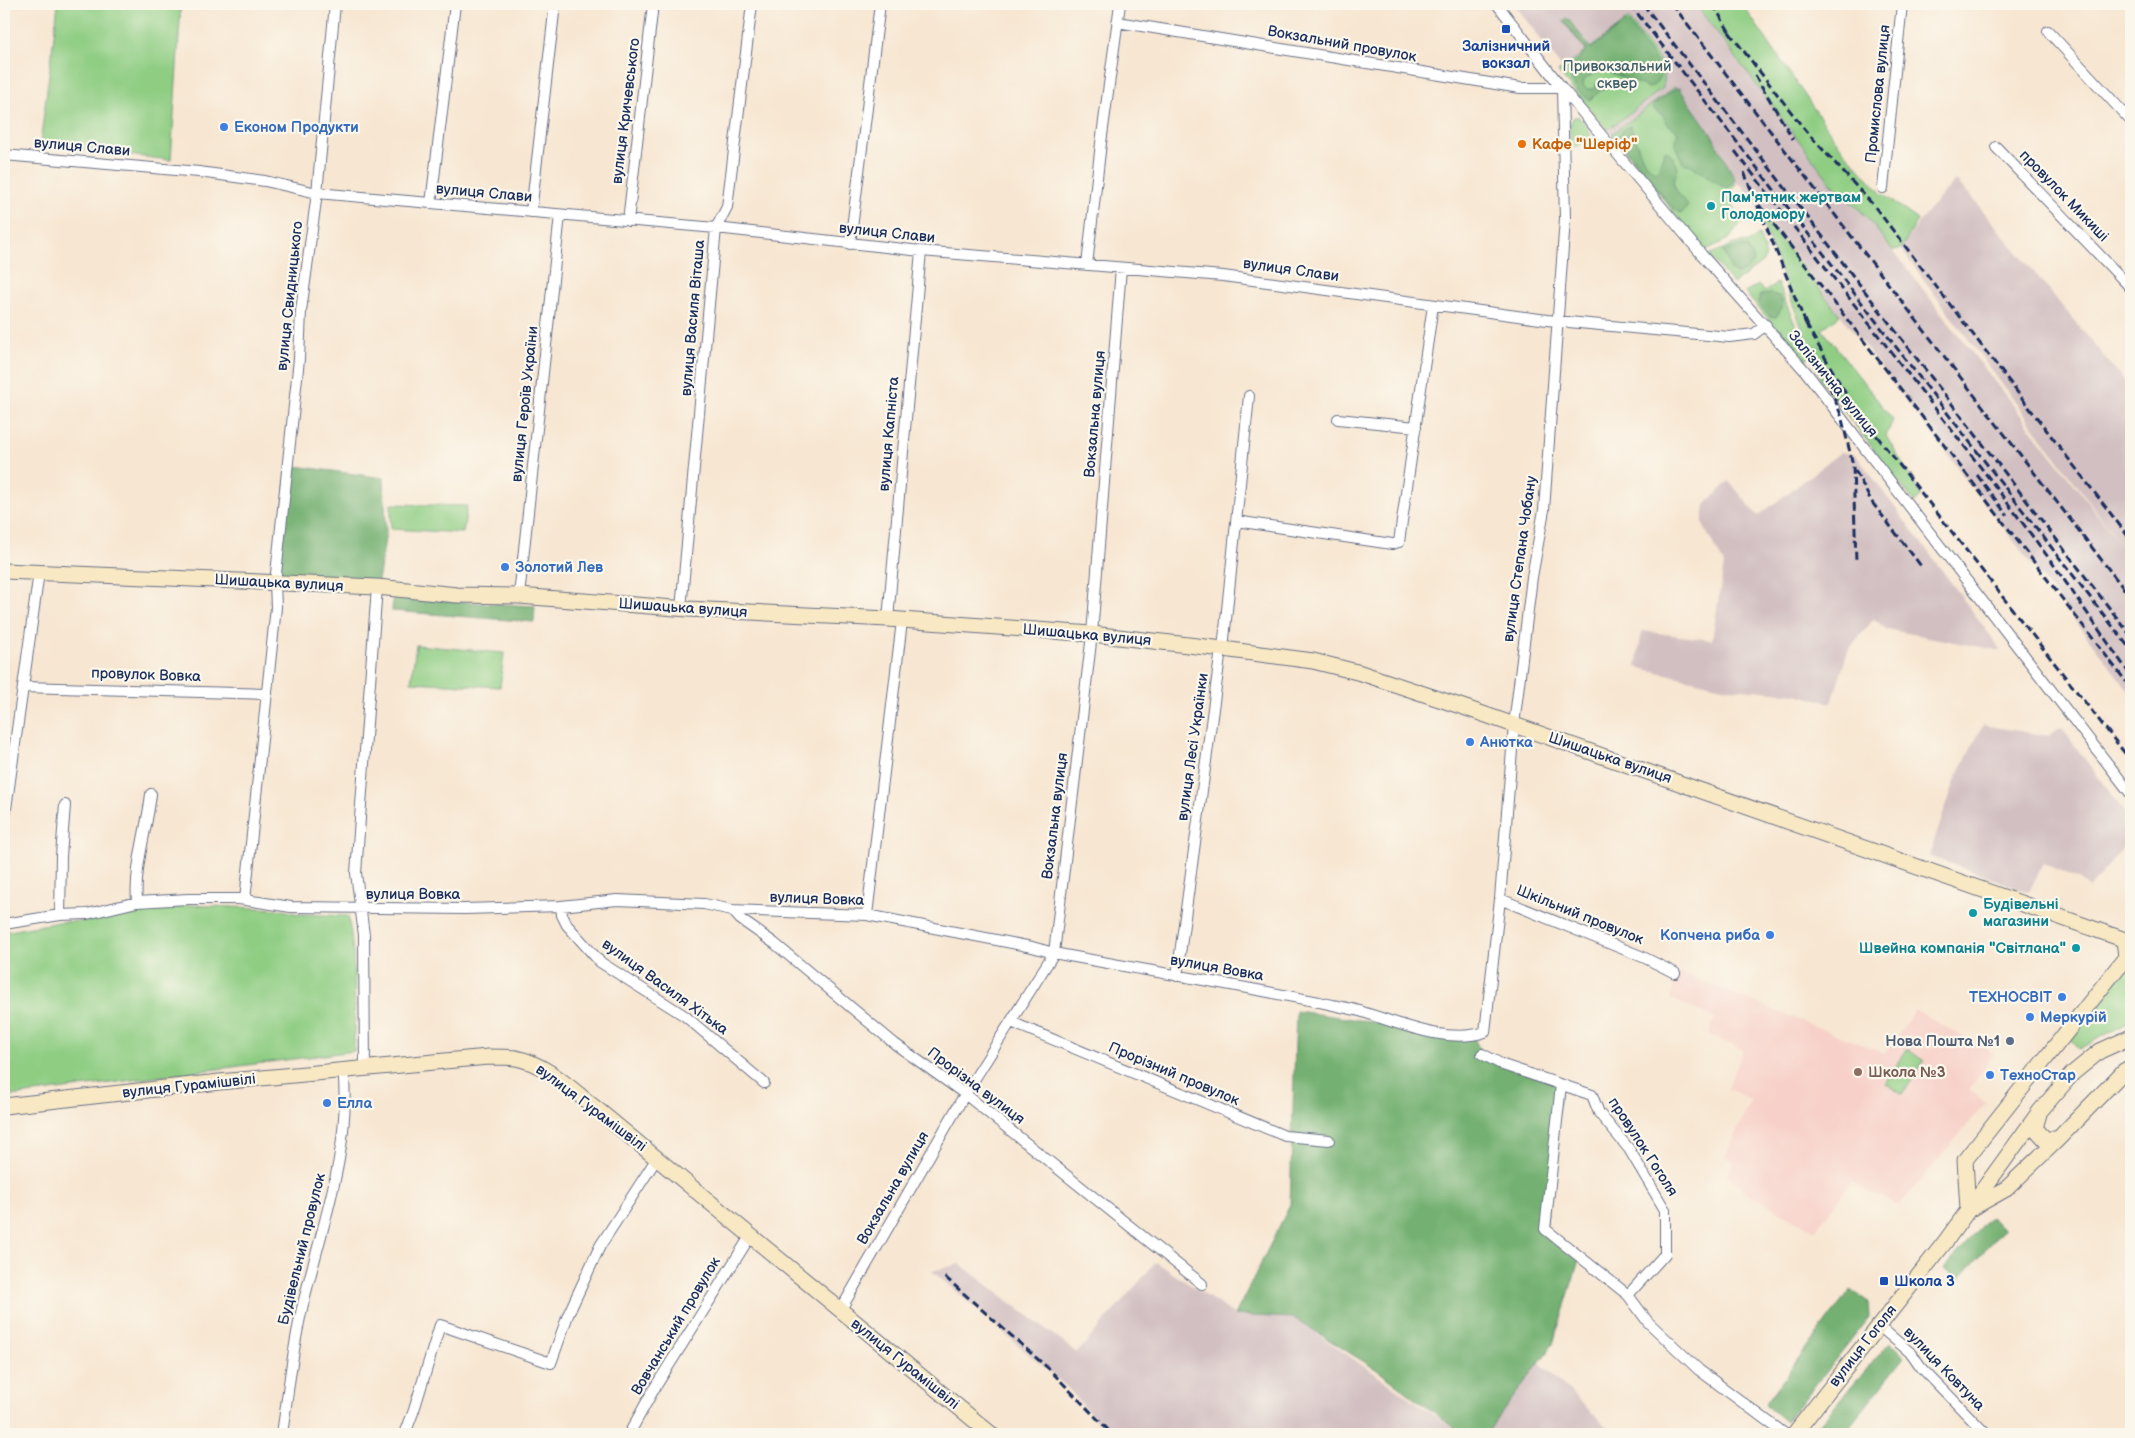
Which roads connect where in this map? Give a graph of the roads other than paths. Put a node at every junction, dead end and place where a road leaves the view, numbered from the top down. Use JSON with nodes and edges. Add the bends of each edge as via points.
{"nodes":[{"id":1,"x":335,"y":4,"type":"edge"},
{"id":2,"x":455,"y":4,"type":"edge"},
{"id":3,"x":555,"y":4,"type":"edge"},
{"id":4,"x":654,"y":4,"type":"edge"},
{"id":5,"x":752,"y":4,"type":"edge"},
{"id":6,"x":880,"y":4,"type":"edge"},
{"id":7,"x":1120,"y":4,"type":"edge"},
{"id":8,"x":1497,"y":4,"type":"edge"},
{"id":9,"x":1902,"y":4,"type":"edge"},
{"id":10,"x":1117,"y":22,"type":"junction"},
{"id":11,"x":2048,"y":31,"type":"dead end"},
{"id":12,"x":1562,"y":88,"type":"junction"},
{"id":13,"x":2131,"y":121,"type":"edge"},
{"id":14,"x":1996,"y":147,"type":"dead end"},
{"id":15,"x":4,"y":155,"type":"edge"},
{"id":16,"x":1883,"y":188,"type":"dead end"},
{"id":17,"x":317,"y":193,"type":"junction"},
{"id":18,"x":431,"y":203,"type":"junction"},
{"id":19,"x":531,"y":212,"type":"junction"},
{"id":20,"x":560,"y":215,"type":"junction"},
{"id":21,"x":628,"y":221,"type":"junction"},
{"id":22,"x":716,"y":228,"type":"junction"},
{"id":23,"x":850,"y":244,"type":"junction"},
{"id":24,"x":921,"y":252,"type":"junction"},
{"id":25,"x":1087,"y":265,"type":"junction"},
{"id":26,"x":1121,"y":268,"type":"junction"},
{"id":27,"x":2131,"y":288,"type":"edge"},
{"id":28,"x":1433,"y":305,"type":"junction"},
{"id":29,"x":1558,"y":321,"type":"junction"},
{"id":30,"x":1766,"y":325,"type":"junction"},
{"id":31,"x":1249,"y":396,"type":"dead end"},
{"id":32,"x":1338,"y":419,"type":"dead end"},
{"id":33,"x":1416,"y":427,"type":"junction"},
{"id":34,"x":1236,"y":521,"type":"junction"},
{"id":35,"x":4,"y":571,"type":"edge"},
{"id":36,"x":39,"y":572,"type":"junction"},
{"id":37,"x":276,"y":587,"type":"junction"},
{"id":38,"x":378,"y":587,"type":"junction"},
{"id":39,"x":520,"y":596,"type":"junction"},
{"id":40,"x":681,"y":609,"type":"junction"},
{"id":41,"x":895,"y":620,"type":"junction"},
{"id":42,"x":1092,"y":634,"type":"junction"},
{"id":43,"x":1223,"y":648,"type":"junction"},
{"id":44,"x":24,"y":687,"type":"junction"},
{"id":45,"x":267,"y":694,"type":"junction"},
{"id":46,"x":1514,"y":724,"type":"junction"},
{"id":47,"x":151,"y":794,"type":"dead end"},
{"id":48,"x":2131,"y":794,"type":"edge"},
{"id":49,"x":65,"y":805,"type":"dead end"},
{"id":50,"x":4,"y":823,"type":"edge"},
{"id":51,"x":1500,"y":899,"type":"junction"},
{"id":52,"x":245,"y":900,"type":"junction"},
{"id":53,"x":137,"y":902,"type":"junction"},
{"id":54,"x":561,"y":906,"type":"junction"},
{"id":55,"x":361,"y":908,"type":"junction"},
{"id":56,"x":732,"y":910,"type":"junction"},
{"id":57,"x":60,"y":915,"type":"junction"},
{"id":58,"x":867,"y":915,"type":"junction"},
{"id":59,"x":4,"y":924,"type":"edge"},
{"id":60,"x":2128,"y":941,"type":"edge"},
{"id":61,"x":1054,"y":953,"type":"junction"},
{"id":62,"x":2128,"y":956,"type":"edge"},
{"id":63,"x":1675,"y":973,"type":"dead end"},
{"id":64,"x":1177,"y":976,"type":"junction"},
{"id":65,"x":1011,"y":1022,"type":"junction"},
{"id":66,"x":1484,"y":1032,"type":"joint"},
{"id":67,"x":2131,"y":1037,"type":"edge"},
{"id":68,"x":1482,"y":1054,"type":"dead end"},
{"id":69,"x":2131,"y":1067,"type":"edge"},
{"id":70,"x":365,"y":1069,"type":"junction"},
{"id":71,"x":342,"y":1070,"type":"junction"},
{"id":72,"x":764,"y":1084,"type":"dead end"},
{"id":73,"x":1561,"y":1085,"type":"junction"},
{"id":74,"x":965,"y":1094,"type":"junction"},
{"id":75,"x":4,"y":1106,"type":"edge"},
{"id":76,"x":2040,"y":1111,"type":"junction"},
{"id":77,"x":2058,"y":1139,"type":"junction"},
{"id":78,"x":1329,"y":1140,"type":"dead end"},
{"id":79,"x":657,"y":1158,"type":"junction"},
{"id":80,"x":1965,"y":1160,"type":"junction"},
{"id":81,"x":1993,"y":1176,"type":"junction"},
{"id":82,"x":1968,"y":1210,"type":"junction"},
{"id":83,"x":751,"y":1235,"type":"junction"},
{"id":84,"x":1202,"y":1284,"type":"dead end"},
{"id":85,"x":1628,"y":1295,"type":"junction"},
{"id":86,"x":840,"y":1311,"type":"junction"},
{"id":87,"x":1879,"y":1326,"type":"junction"},
{"id":88,"x":282,"y":1434,"type":"edge"},
{"id":89,"x":405,"y":1434,"type":"edge"},
{"id":90,"x":629,"y":1434,"type":"edge"},
{"id":91,"x":991,"y":1434,"type":"edge"},
{"id":92,"x":1785,"y":1434,"type":"edge"},
{"id":93,"x":1794,"y":1434,"type":"edge"},
{"id":94,"x":1986,"y":1434,"type":"edge"}],
"edges":[{"from":1,"to":17,"type":"street","name":"вулиця Свидницького"},
{"from":2,"to":18,"type":"street"},
{"from":3,"to":19,"type":"street"},
{"from":4,"to":21,"type":"street","name":"вулиця Кричевського"},
{"from":5,"to":22,"type":"street","name":"вулиця Василя Віташа","via":[[728,207]]},
{"from":6,"to":23,"type":"street"},
{"from":7,"to":10,"type":"street"},
{"from":8,"to":12,"type":"street","name":"Залізнична вулиця"},
{"from":9,"to":16,"type":"street","name":"Промислова вулиця"},
{"from":10,"to":12,"type":"street","name":"Вокзальний провулок","via":[[1520,88]]},
{"from":10,"to":25,"type":"street"},
{"from":11,"to":13,"type":"street"},
{"from":12,"to":29,"type":"street","name":"вулиця Степана Чобану","via":[[1565,219]]},
{"from":12,"to":30,"type":"street","name":"Залізнична вулиця","via":[[1702,255]]},
{"from":14,"to":27,"type":"street","name":"провулок Микиші"},
{"from":15,"to":17,"type":"street","name":"вулиця Слави","via":[[199,172],[265,181]]},
{"from":17,"to":18,"type":"street","name":"вулиця Слави"},
{"from":17,"to":37,"type":"street","name":"вулиця Свидницького","via":[[301,311]]},
{"from":18,"to":19,"type":"street","name":"вулиця Слави"},
{"from":19,"to":20,"type":"street","name":"вулиця Слави"},
{"from":20,"to":21,"type":"street","name":"вулиця Слави"},
{"from":20,"to":39,"type":"street","name":"вулиця Героїв України"},
{"from":21,"to":22,"type":"street","name":"вулиця Слави"},
{"from":22,"to":23,"type":"street","name":"вулиця Слави"},
{"from":22,"to":40,"type":"street","name":"вулиця Василя Віташа"},
{"from":23,"to":24,"type":"street","name":"вулиця Слави"},
{"from":24,"to":25,"type":"street","name":"вулиця Слави"},
{"from":24,"to":41,"type":"street","name":"вулиця Капніста"},
{"from":25,"to":26,"type":"street","name":"вулиця Слави"},
{"from":26,"to":28,"type":"street","name":"вулиця Слави","via":[[1223,276]]},
{"from":26,"to":42,"type":"street","name":"Вокзальна вулиця"},
{"from":28,"to":29,"type":"street","name":"вулиця Слави"},
{"from":28,"to":33,"type":"street"},
{"from":29,"to":30,"type":"street","name":"вулиця Слави","via":[[1730,337],[1754,334]]},
{"from":29,"to":46,"type":"street","name":"вулиця Степана Чобану","via":[[1544,510],[1532,577]]},
{"from":30,"to":48,"type":"street","name":"Залізнична вулиця","via":[[1841,415]]},
{"from":31,"to":34,"type":"street","name":"вулиця Лесі Українки"},
{"from":32,"to":33,"type":"street"},
{"from":33,"to":34,"type":"street","via":[[1400,538],[1395,544]]},
{"from":34,"to":43,"type":"street","name":"вулиця Лесі Українки"},
{"from":35,"to":36,"type":"street","name":"Шишацька вулиця"},
{"from":36,"to":37,"type":"street","name":"Шишацька вулиця"},
{"from":36,"to":44,"type":"street"},
{"from":37,"to":38,"type":"street","name":"Шишацька вулиця"},
{"from":37,"to":45,"type":"street","name":"вулиця Свидницького"},
{"from":38,"to":39,"type":"street","name":"Шишацька вулиця","via":[[458,595]]},
{"from":38,"to":55,"type":"street","via":[[356,873]]},
{"from":39,"to":40,"type":"street","name":"Шишацька вулиця"},
{"from":40,"to":41,"type":"street","name":"Шишацька вулиця"},
{"from":41,"to":42,"type":"street","name":"Шишацька вулиця"},
{"from":41,"to":58,"type":"street","name":"вулиця Капніста"},
{"from":42,"to":43,"type":"street","name":"Шишацька вулиця"},
{"from":42,"to":61,"type":"street","name":"Вокзальна вулиця"},
{"from":43,"to":46,"type":"street","name":"Шишацька вулиця","via":[[1313,661],[1361,673]]},
{"from":43,"to":64,"type":"street","name":"вулиця Лесі Українки"},
{"from":44,"to":45,"type":"street","name":"провулок Вовка"},
{"from":44,"to":50,"type":"street"},
{"from":45,"to":52,"type":"street","name":"вулиця Свидницького"},
{"from":46,"to":51,"type":"street","name":"вулиця Степана Чобану"},
{"from":46,"to":60,"type":"street","name":"Шишацька вулиця"},
{"from":47,"to":53,"type":"street","via":[[142,841]]},
{"from":49,"to":57,"type":"street"},
{"from":51,"to":63,"type":"street","name":"Шкільний провулок"},
{"from":51,"to":66,"type":"street","name":"вулиця Степана Чобану"},
{"from":52,"to":53,"type":"street","name":"вулиця Вовка"},
{"from":52,"to":55,"type":"street","name":"вулиця Вовка","via":[[291,907]]},
{"from":53,"to":57,"type":"street","name":"вулиця Вовка","via":[[87,914]]},
{"from":54,"to":55,"type":"street","name":"вулиця Вовка"},
{"from":54,"to":56,"type":"street","name":"вулиця Вовка","via":[[617,900],[704,904]]},
{"from":54,"to":72,"type":"street","name":"вулиця Василя Хітька","via":[[567,926],[600,962],[684,1016]]},
{"from":55,"to":70,"type":"street"},
{"from":56,"to":58,"type":"street","name":"вулиця Вовка"},
{"from":56,"to":74,"type":"street","name":"Прорізна вулиця","via":[[895,1044]]},
{"from":57,"to":59,"type":"street","name":"вулиця Вовка"},
{"from":58,"to":61,"type":"street","name":"вулиця Вовка"},
{"from":60,"to":62,"type":"street"},
{"from":61,"to":64,"type":"street","name":"вулиця Вовка"},
{"from":61,"to":65,"type":"street","name":"Вокзальна вулиця"},
{"from":62,"to":80,"type":"street"},
{"from":64,"to":66,"type":"street","name":"вулиця Вовка","via":[[1354,1010],[1437,1033],[1473,1036]]},
{"from":65,"to":74,"type":"street","name":"Вокзальна вулиця"},
{"from":65,"to":78,"type":"street","name":"Прорізний провулок","via":[[1285,1136]]},
{"from":67,"to":76,"type":"street","name":"вулиця Гоголя","via":[[2100,1051],[2073,1073]]},
{"from":68,"to":73,"type":"street","name":"провулок Гоголя","via":[[1503,1065]]},
{"from":69,"to":77,"type":"street","name":"вулиця Гоголя"},
{"from":70,"to":71,"type":"street","name":"вулиця Гурамішвілі"},
{"from":70,"to":79,"type":"street","name":"вулиця Гурамішвілі","via":[[488,1057],[529,1062],[550,1074]]},
{"from":71,"to":75,"type":"street","name":"вулиця Гурамішвілі"},
{"from":71,"to":88,"type":"street","name":"Будівельний провулок","via":[[345,1113],[338,1166],[300,1316]]},
{"from":73,"to":85,"type":"street","via":[[1545,1229]]},
{"from":73,"to":85,"type":"street","name":"провулок Гоголя","via":[[1592,1095],[1599,1113],[1629,1149],[1666,1210],[1665,1254]]},
{"from":74,"to":84,"type":"street","name":"Прорізна вулиця"},
{"from":74,"to":86,"type":"street","name":"Вокзальна вулиця"},
{"from":76,"to":77,"type":"street","via":[[2035,1128],[2038,1134],[2044,1139]]},
{"from":76,"to":81,"type":"street","name":"вулиця Гоголя"},
{"from":77,"to":82,"type":"street","name":"вулиця Гоголя","via":[[2006,1189]]},
{"from":79,"to":83,"type":"street","name":"вулиця Гурамішвілі"},
{"from":79,"to":89,"type":"street","via":[[600,1246],[550,1363],[440,1325]]},
{"from":80,"to":81,"type":"street","via":[[1969,1177],[1978,1183]]},
{"from":80,"to":82,"type":"street"},
{"from":81,"to":82,"type":"street","name":"вулиця Гоголя"},
{"from":82,"to":87,"type":"street","name":"вулиця Гоголя"},
{"from":83,"to":86,"type":"street","name":"вулиця Гурамішвілі"},
{"from":83,"to":90,"type":"street","name":"Вовчанський провулок"},
{"from":85,"to":92,"type":"street","via":[[1648,1322],[1699,1370]]},
{"from":86,"to":91,"type":"street","name":"вулиця Гурамішвілі"},
{"from":87,"to":93,"type":"street","name":"вулиця Гоголя"},
{"from":87,"to":94,"type":"street","name":"вулиця Ковтуна","via":[[1912,1354]]}]}
